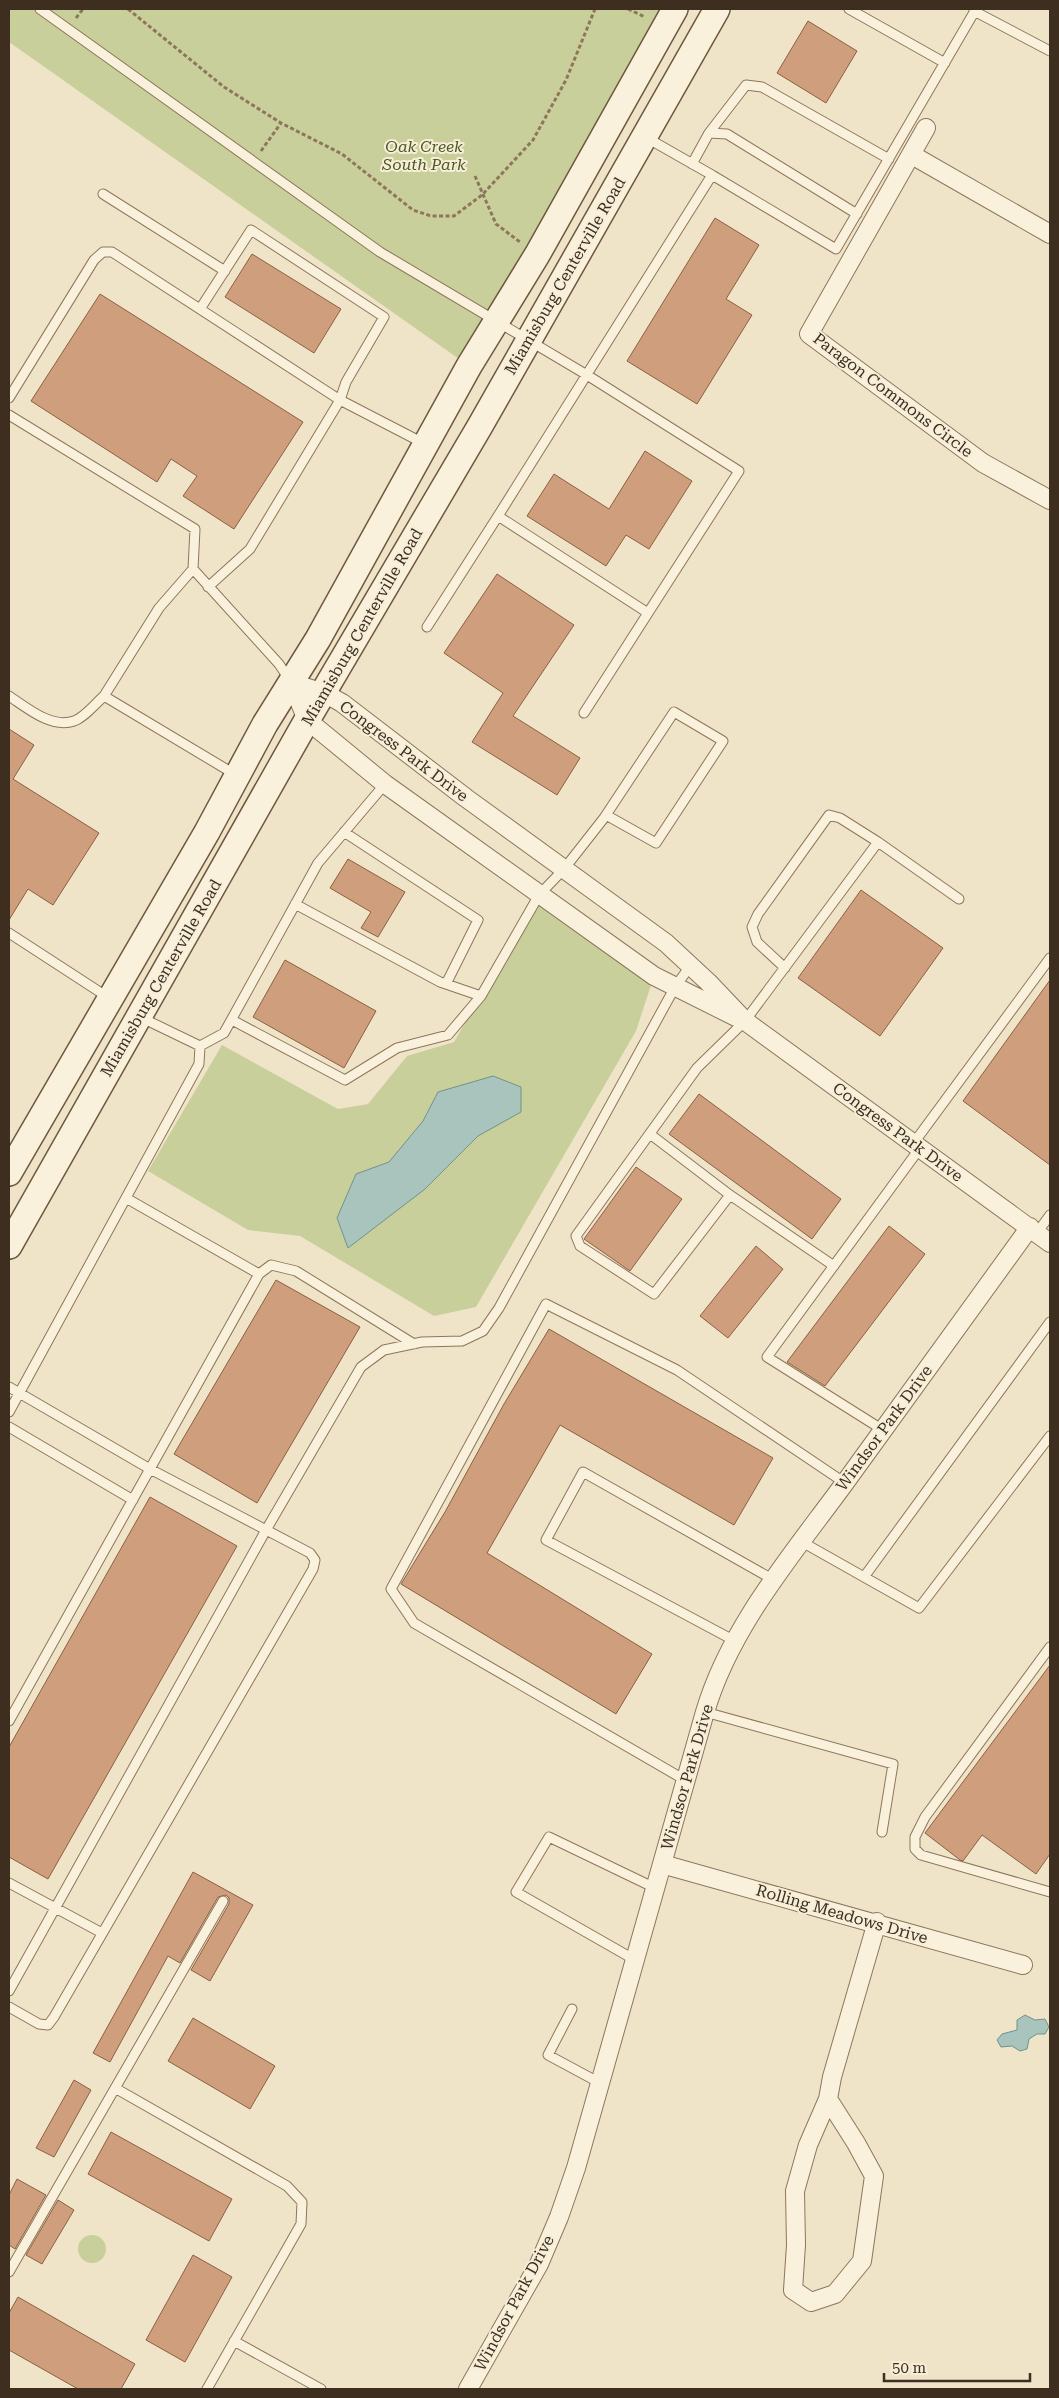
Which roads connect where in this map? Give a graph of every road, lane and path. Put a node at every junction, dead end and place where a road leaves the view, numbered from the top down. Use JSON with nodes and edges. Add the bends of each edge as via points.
{"nodes":[{"id":1,"x":40,"y":9,"type":"edge"},
{"id":2,"x":128,"y":9,"type":"edge"},
{"id":3,"x":595,"y":9,"type":"edge"},
{"id":4,"x":675,"y":9,"type":"edge"},
{"id":5,"x":718,"y":9,"type":"edge"},
{"id":6,"x":849,"y":9,"type":"edge"},
{"id":7,"x":975,"y":10,"type":"edge"},
{"id":8,"x":1050,"y":52,"type":"edge"},
{"id":9,"x":945,"y":63,"type":"junction"},
{"id":10,"x":614,"y":119,"type":"junction"},
{"id":11,"x":281,"y":123,"type":"junction"},
{"id":12,"x":926,"y":128,"type":"dead end"},
{"id":13,"x":708,"y":133,"type":"junction"},
{"id":14,"x":645,"y":137,"type":"junction"},
{"id":15,"x":912,"y":155,"type":"junction"},
{"id":16,"x":889,"y":159,"type":"junction"},
{"id":17,"x":254,"y":162,"type":"junction"},
{"id":18,"x":692,"y":164,"type":"junction"},
{"id":19,"x":712,"y":175,"type":"junction"},
{"id":20,"x":475,"y":176,"type":"dead end"},
{"id":21,"x":103,"y":194,"type":"dead end"},
{"id":22,"x":482,"y":196,"type":"junction"},
{"id":23,"x":857,"y":214,"type":"junction"},
{"id":24,"x":1050,"y":234,"type":"edge"},
{"id":25,"x":537,"y":254,"type":"junction"},
{"id":26,"x":225,"y":271,"type":"junction"},
{"id":27,"x":200,"y":310,"type":"junction"},
{"id":28,"x":497,"y":323,"type":"junction"},
{"id":29,"x":528,"y":341,"type":"junction"},
{"id":30,"x":587,"y":375,"type":"junction"},
{"id":31,"x":9,"y":398,"type":"edge"},
{"id":32,"x":340,"y":400,"type":"junction"},
{"id":33,"x":9,"y":415,"type":"edge"},
{"id":34,"x":425,"y":444,"type":"junction"},
{"id":35,"x":1050,"y":500,"type":"edge"},
{"id":36,"x":498,"y":516,"type":"junction"},
{"id":37,"x":193,"y":569,"type":"junction"},
{"id":38,"x":208,"y":587,"type":"junction"},
{"id":39,"x":648,"y":613,"type":"junction"},
{"id":40,"x":427,"y":627,"type":"dead end"},
{"id":41,"x":292,"y":683,"type":"junction"},
{"id":42,"x":324,"y":693,"type":"junction"},
{"id":43,"x":9,"y":696,"type":"edge"},
{"id":44,"x":104,"y":696,"type":"junction"},
{"id":45,"x":584,"y":713,"type":"dead end"},
{"id":46,"x":307,"y":720,"type":"junction"},
{"id":47,"x":236,"y":775,"type":"junction"},
{"id":48,"x":385,"y":784,"type":"junction"},
{"id":49,"x":606,"y":815,"type":"junction"},
{"id":50,"x":344,"y":832,"type":"junction"},
{"id":51,"x":878,"y":842,"type":"junction"},
{"id":52,"x":564,"y":869,"type":"junction"},
{"id":53,"x":539,"y":895,"type":"junction"},
{"id":54,"x":959,"y":899,"type":"dead end"},
{"id":55,"x":295,"y":904,"type":"junction"},
{"id":56,"x":9,"y":933,"type":"edge"},
{"id":57,"x":1050,"y":958,"type":"edge"},
{"id":58,"x":691,"y":965,"type":"junction"},
{"id":59,"x":785,"y":968,"type":"junction"},
{"id":60,"x":446,"y":984,"type":"junction"},
{"id":61,"x":675,"y":987,"type":"junction"},
{"id":62,"x":481,"y":996,"type":"junction"},
{"id":63,"x":111,"y":999,"type":"junction"},
{"id":64,"x":140,"y":1017,"type":"junction"},
{"id":65,"x":232,"y":1020,"type":"junction"},
{"id":66,"x":745,"y":1021,"type":"junction"},
{"id":67,"x":200,"y":1046,"type":"junction"},
{"id":68,"x":650,"y":1134,"type":"junction"},
{"id":69,"x":917,"y":1146,"type":"junction"},
{"id":70,"x":9,"y":1174,"type":"edge"},
{"id":71,"x":730,"y":1195,"type":"junction"},
{"id":72,"x":126,"y":1198,"type":"junction"},
{"id":73,"x":1050,"y":1214,"type":"edge"},
{"id":74,"x":1039,"y":1234,"type":"edge"},
{"id":75,"x":9,"y":1246,"type":"edge"},
{"id":76,"x":834,"y":1266,"type":"junction"},
{"id":77,"x":259,"y":1274,"type":"junction"},
{"id":78,"x":1050,"y":1322,"type":"edge"},
{"id":79,"x":414,"y":1344,"type":"junction"},
{"id":80,"x":9,"y":1387,"type":"edge"},
{"id":81,"x":19,"y":1393,"type":"junction"},
{"id":82,"x":9,"y":1412,"type":"edge"},
{"id":83,"x":9,"y":1427,"type":"edge"},
{"id":84,"x":883,"y":1430,"type":"junction"},
{"id":85,"x":1050,"y":1436,"type":"edge"},
{"id":86,"x":150,"y":1469,"type":"junction"},
{"id":87,"x":845,"y":1483,"type":"junction"},
{"id":88,"x":133,"y":1500,"type":"junction"},
{"id":89,"x":266,"y":1530,"type":"junction"},
{"id":90,"x":802,"y":1542,"type":"junction"},
{"id":91,"x":864,"y":1577,"type":"junction"},
{"id":92,"x":774,"y":1580,"type":"junction"},
{"id":93,"x":735,"y":1640,"type":"junction"},
{"id":94,"x":1050,"y":1647,"type":"edge"},
{"id":95,"x":705,"y":1712,"type":"junction"},
{"id":96,"x":9,"y":1721,"type":"edge"},
{"id":97,"x":685,"y":1780,"type":"junction"},
{"id":98,"x":882,"y":1832,"type":"dead end"},
{"id":99,"x":662,"y":1864,"type":"junction"},
{"id":100,"x":9,"y":1883,"type":"edge"},
{"id":101,"x":654,"y":1888,"type":"junction"},
{"id":102,"x":1050,"y":1892,"type":"edge"},
{"id":103,"x":223,"y":1901,"type":"dead end"},
{"id":104,"x":55,"y":1909,"type":"junction"},
{"id":105,"x":876,"y":1922,"type":"junction"},
{"id":106,"x":102,"y":1933,"type":"junction"},
{"id":107,"x":634,"y":1960,"type":"junction"},
{"id":108,"x":1023,"y":1965,"type":"dead end"},
{"id":109,"x":9,"y":1991,"type":"edge"},
{"id":110,"x":9,"y":2007,"type":"edge"},
{"id":111,"x":572,"y":2009,"type":"dead end"},
{"id":112,"x":600,"y":2083,"type":"junction"},
{"id":113,"x":115,"y":2088,"type":"junction"},
{"id":114,"x":828,"y":2099,"type":"junction"},
{"id":115,"x":9,"y":2272,"type":"edge"},
{"id":116,"x":234,"y":2341,"type":"junction"},
{"id":117,"x":207,"y":2389,"type":"edge"},
{"id":118,"x":321,"y":2389,"type":"edge"},
{"id":119,"x":468,"y":2389,"type":"edge"}],
"edges":[{"from":1,"to":17,"type":"lane"},
{"from":2,"to":11,"type":"path","via":[[224,88]]},
{"from":3,"to":22,"type":"path","via":[[566,80],[533,140]]},
{"from":4,"to":10,"type":"main road","name":"Miamisburg Centerville Road"},
{"from":5,"to":14,"type":"main road","name":"Miamisburg Centerville Road"},
{"from":6,"to":9,"type":"lane"},
{"from":7,"to":8,"type":"lane"},
{"from":7,"to":9,"type":"lane"},
{"from":9,"to":16,"type":"lane"},
{"from":10,"to":14,"type":"main road"},
{"from":10,"to":25,"type":"main road","name":"Miamisburg Centerville Road"},
{"from":11,"to":17,"type":"path"},
{"from":11,"to":22,"type":"path","via":[[342,154],[413,210],[431,216],[454,216]]},
{"from":12,"to":15,"type":"street","name":"Paragon Commons Circle"},
{"from":13,"to":16,"type":"lane","via":[[746,85],[762,87]]},
{"from":13,"to":18,"type":"lane"},
{"from":13,"to":23,"type":"lane","via":[[727,134]]},
{"from":14,"to":18,"type":"lane"},
{"from":14,"to":29,"type":"main road","name":"Miamisburg Centerville Road"},
{"from":15,"to":24,"type":"street"},
{"from":15,"to":35,"type":"street","name":"Paragon Commons Circle","via":[[808,334],[983,463]]},
{"from":16,"to":23,"type":"lane"},
{"from":17,"to":28,"type":"lane","via":[[380,252]]},
{"from":18,"to":19,"type":"lane"},
{"from":19,"to":23,"type":"lane","via":[[836,249]]},
{"from":19,"to":30,"type":"lane"},
{"from":20,"to":22,"type":"path"},
{"from":21,"to":26,"type":"lane"},
{"from":22,"to":25,"type":"path","via":[[496,224]]},
{"from":25,"to":28,"type":"main road","name":"Miamisburg Centerville Road"},
{"from":26,"to":27,"type":"lane"},
{"from":26,"to":32,"type":"lane","via":[[251,230],[384,317],[346,382]]},
{"from":27,"to":31,"type":"lane","via":[[112,252],[103,252],[94,260]]},
{"from":27,"to":32,"type":"lane"},
{"from":28,"to":29,"type":"lane"},
{"from":28,"to":34,"type":"main road","name":"Miamisburg Centerville Road"},
{"from":29,"to":30,"type":"lane"},
{"from":29,"to":42,"type":"main road","name":"Miamisburg Centerville Road"},
{"from":30,"to":36,"type":"lane"},
{"from":30,"to":39,"type":"lane","via":[[739,471]]},
{"from":32,"to":34,"type":"lane"},
{"from":32,"to":38,"type":"lane","via":[[250,549]]},
{"from":33,"to":37,"type":"lane","via":[[195,529]]},
{"from":34,"to":41,"type":"main road","name":"Miamisburg Centerville Road"},
{"from":36,"to":39,"type":"lane"},
{"from":36,"to":40,"type":"lane"},
{"from":37,"to":38,"type":"lane"},
{"from":37,"to":44,"type":"lane","via":[[160,608]]},
{"from":38,"to":41,"type":"lane","via":[[279,664]]},
{"from":39,"to":45,"type":"lane"},
{"from":41,"to":42,"type":"street","name":"Congress Park Drive"},
{"from":41,"to":46,"type":"street","name":"Congress Park Drive"},
{"from":41,"to":47,"type":"main road","name":"Miamisburg Centerville Road"},
{"from":42,"to":46,"type":"main road","name":"Miamisburg Centerville Road"},
{"from":42,"to":52,"type":"street","name":"Congress Park Drive","via":[[342,703]]},
{"from":43,"to":44,"type":"lane","via":[[44,718],[62,722],[74,721]]},
{"from":44,"to":47,"type":"lane"},
{"from":46,"to":48,"type":"street","name":"Congress Park Drive"},
{"from":46,"to":64,"type":"main road","name":"Miamisburg Centerville Road"},
{"from":47,"to":63,"type":"main road","name":"Miamisburg Centerville Road"},
{"from":48,"to":50,"type":"lane"},
{"from":48,"to":53,"type":"street","name":"Congress Park Drive"},
{"from":49,"to":49,"type":"lane","via":[[674,712],[722,741],[656,843]]},
{"from":49,"to":52,"type":"lane"},
{"from":50,"to":55,"type":"lane","via":[[318,863]]},
{"from":50,"to":60,"type":"lane","via":[[478,920]]},
{"from":51,"to":54,"type":"lane"},
{"from":51,"to":59,"type":"lane"},
{"from":51,"to":59,"type":"lane","via":[[840,818],[829,815],[752,927],[757,942]]},
{"from":52,"to":53,"type":"lane"},
{"from":52,"to":58,"type":"street","name":"Congress Park Drive"},
{"from":53,"to":61,"type":"street","name":"Congress Park Drive","via":[[654,976]]},
{"from":53,"to":62,"type":"lane"},
{"from":55,"to":60,"type":"lane"},
{"from":55,"to":65,"type":"lane"},
{"from":56,"to":63,"type":"lane"},
{"from":57,"to":69,"type":"lane"},
{"from":58,"to":61,"type":"lane"},
{"from":58,"to":66,"type":"street","name":"Congress Park Drive"},
{"from":59,"to":66,"type":"lane"},
{"from":60,"to":62,"type":"lane"},
{"from":61,"to":66,"type":"street","name":"Congress Park Drive"},
{"from":61,"to":79,"type":"lane","via":[[499,1308],[483,1331],[462,1341]]},
{"from":62,"to":65,"type":"lane","via":[[448,1035],[397,1048],[345,1080]]},
{"from":63,"to":64,"type":"main road"},
{"from":63,"to":70,"type":"main road","name":"Miamisburg Centerville Road"},
{"from":64,"to":67,"type":"lane"},
{"from":64,"to":75,"type":"main road","name":"Miamisburg Centerville Road"},
{"from":65,"to":67,"type":"lane","via":[[224,1033]]},
{"from":66,"to":68,"type":"lane","via":[[697,1068]]},
{"from":66,"to":69,"type":"street","name":"Congress Park Drive"},
{"from":67,"to":72,"type":"lane","via":[[198,1064]]},
{"from":68,"to":71,"type":"lane"},
{"from":68,"to":71,"type":"lane","via":[[576,1236],[580,1246],[654,1294]]},
{"from":69,"to":74,"type":"street","name":"Congress Park Drive"},
{"from":69,"to":76,"type":"lane"},
{"from":71,"to":76,"type":"lane"},
{"from":72,"to":77,"type":"lane"},
{"from":72,"to":81,"type":"lane"},
{"from":73,"to":74,"type":"lane"},
{"from":74,"to":84,"type":"street","name":"Windsor Park Drive"},
{"from":76,"to":84,"type":"lane","via":[[767,1358]]},
{"from":77,"to":79,"type":"lane","via":[[270,1265],[296,1271]]},
{"from":77,"to":86,"type":"lane"},
{"from":78,"to":91,"type":"lane"},
{"from":79,"to":89,"type":"lane","via":[[384,1350],[361,1367]]},
{"from":80,"to":81,"type":"lane"},
{"from":81,"to":82,"type":"lane"},
{"from":81,"to":86,"type":"lane"},
{"from":83,"to":88,"type":"lane"},
{"from":84,"to":87,"type":"street","name":"Windsor Park Drive"},
{"from":85,"to":91,"type":"lane","via":[[919,1608]]},
{"from":86,"to":88,"type":"lane"},
{"from":86,"to":89,"type":"lane"},
{"from":87,"to":90,"type":"street","name":"Windsor Park Drive"},
{"from":87,"to":97,"type":"lane","via":[[677,1370],[546,1304],[391,1589],[414,1622]]},
{"from":88,"to":96,"type":"lane"},
{"from":89,"to":104,"type":"lane"},
{"from":89,"to":106,"type":"lane","via":[[310,1553],[315,1560],[313,1569]]},
{"from":90,"to":91,"type":"lane"},
{"from":90,"to":92,"type":"street","name":"Windsor Park Drive"},
{"from":92,"to":93,"type":"street","name":"Windsor Park Drive"},
{"from":92,"to":93,"type":"lane","via":[[583,1472],[546,1540]]},
{"from":93,"to":95,"type":"street","name":"Windsor Park Drive"},
{"from":94,"to":102,"type":"lane","via":[[925,1817],[915,1837],[915,1849],[921,1855]]},
{"from":95,"to":97,"type":"street","name":"Windsor Park Drive"},
{"from":95,"to":98,"type":"lane","via":[[893,1764]]},
{"from":97,"to":99,"type":"street","name":"Windsor Park Drive"},
{"from":99,"to":101,"type":"street","name":"Windsor Park Drive"},
{"from":99,"to":105,"type":"street","name":"Rolling Meadows Drive"},
{"from":100,"to":104,"type":"lane"},
{"from":101,"to":107,"type":"street","name":"Windsor Park Drive"},
{"from":101,"to":107,"type":"lane","via":[[549,1837],[516,1892]]},
{"from":103,"to":113,"type":"lane"},
{"from":104,"to":106,"type":"lane"},
{"from":104,"to":109,"type":"lane"},
{"from":105,"to":108,"type":"street","name":"Rolling Meadows Drive"},
{"from":105,"to":114,"type":"street"},
{"from":106,"to":110,"type":"lane","via":[[48,2025],[39,2024]]},
{"from":107,"to":112,"type":"street","name":"Windsor Park Drive"},
{"from":111,"to":112,"type":"lane","via":[[548,2055]]},
{"from":112,"to":119,"type":"street","name":"Windsor Park Drive","via":[[576,2168],[546,2248]]},
{"from":113,"to":115,"type":"lane"},
{"from":113,"to":116,"type":"lane","via":[[287,2186],[302,2202],[301,2224]]},
{"from":114,"to":114,"type":"street","via":[[874,2176],[862,2261],[834,2294],[811,2302],[793,2290],[795,2191],[808,2145]]},
{"from":116,"to":117,"type":"lane"},
{"from":116,"to":118,"type":"lane"}]}
